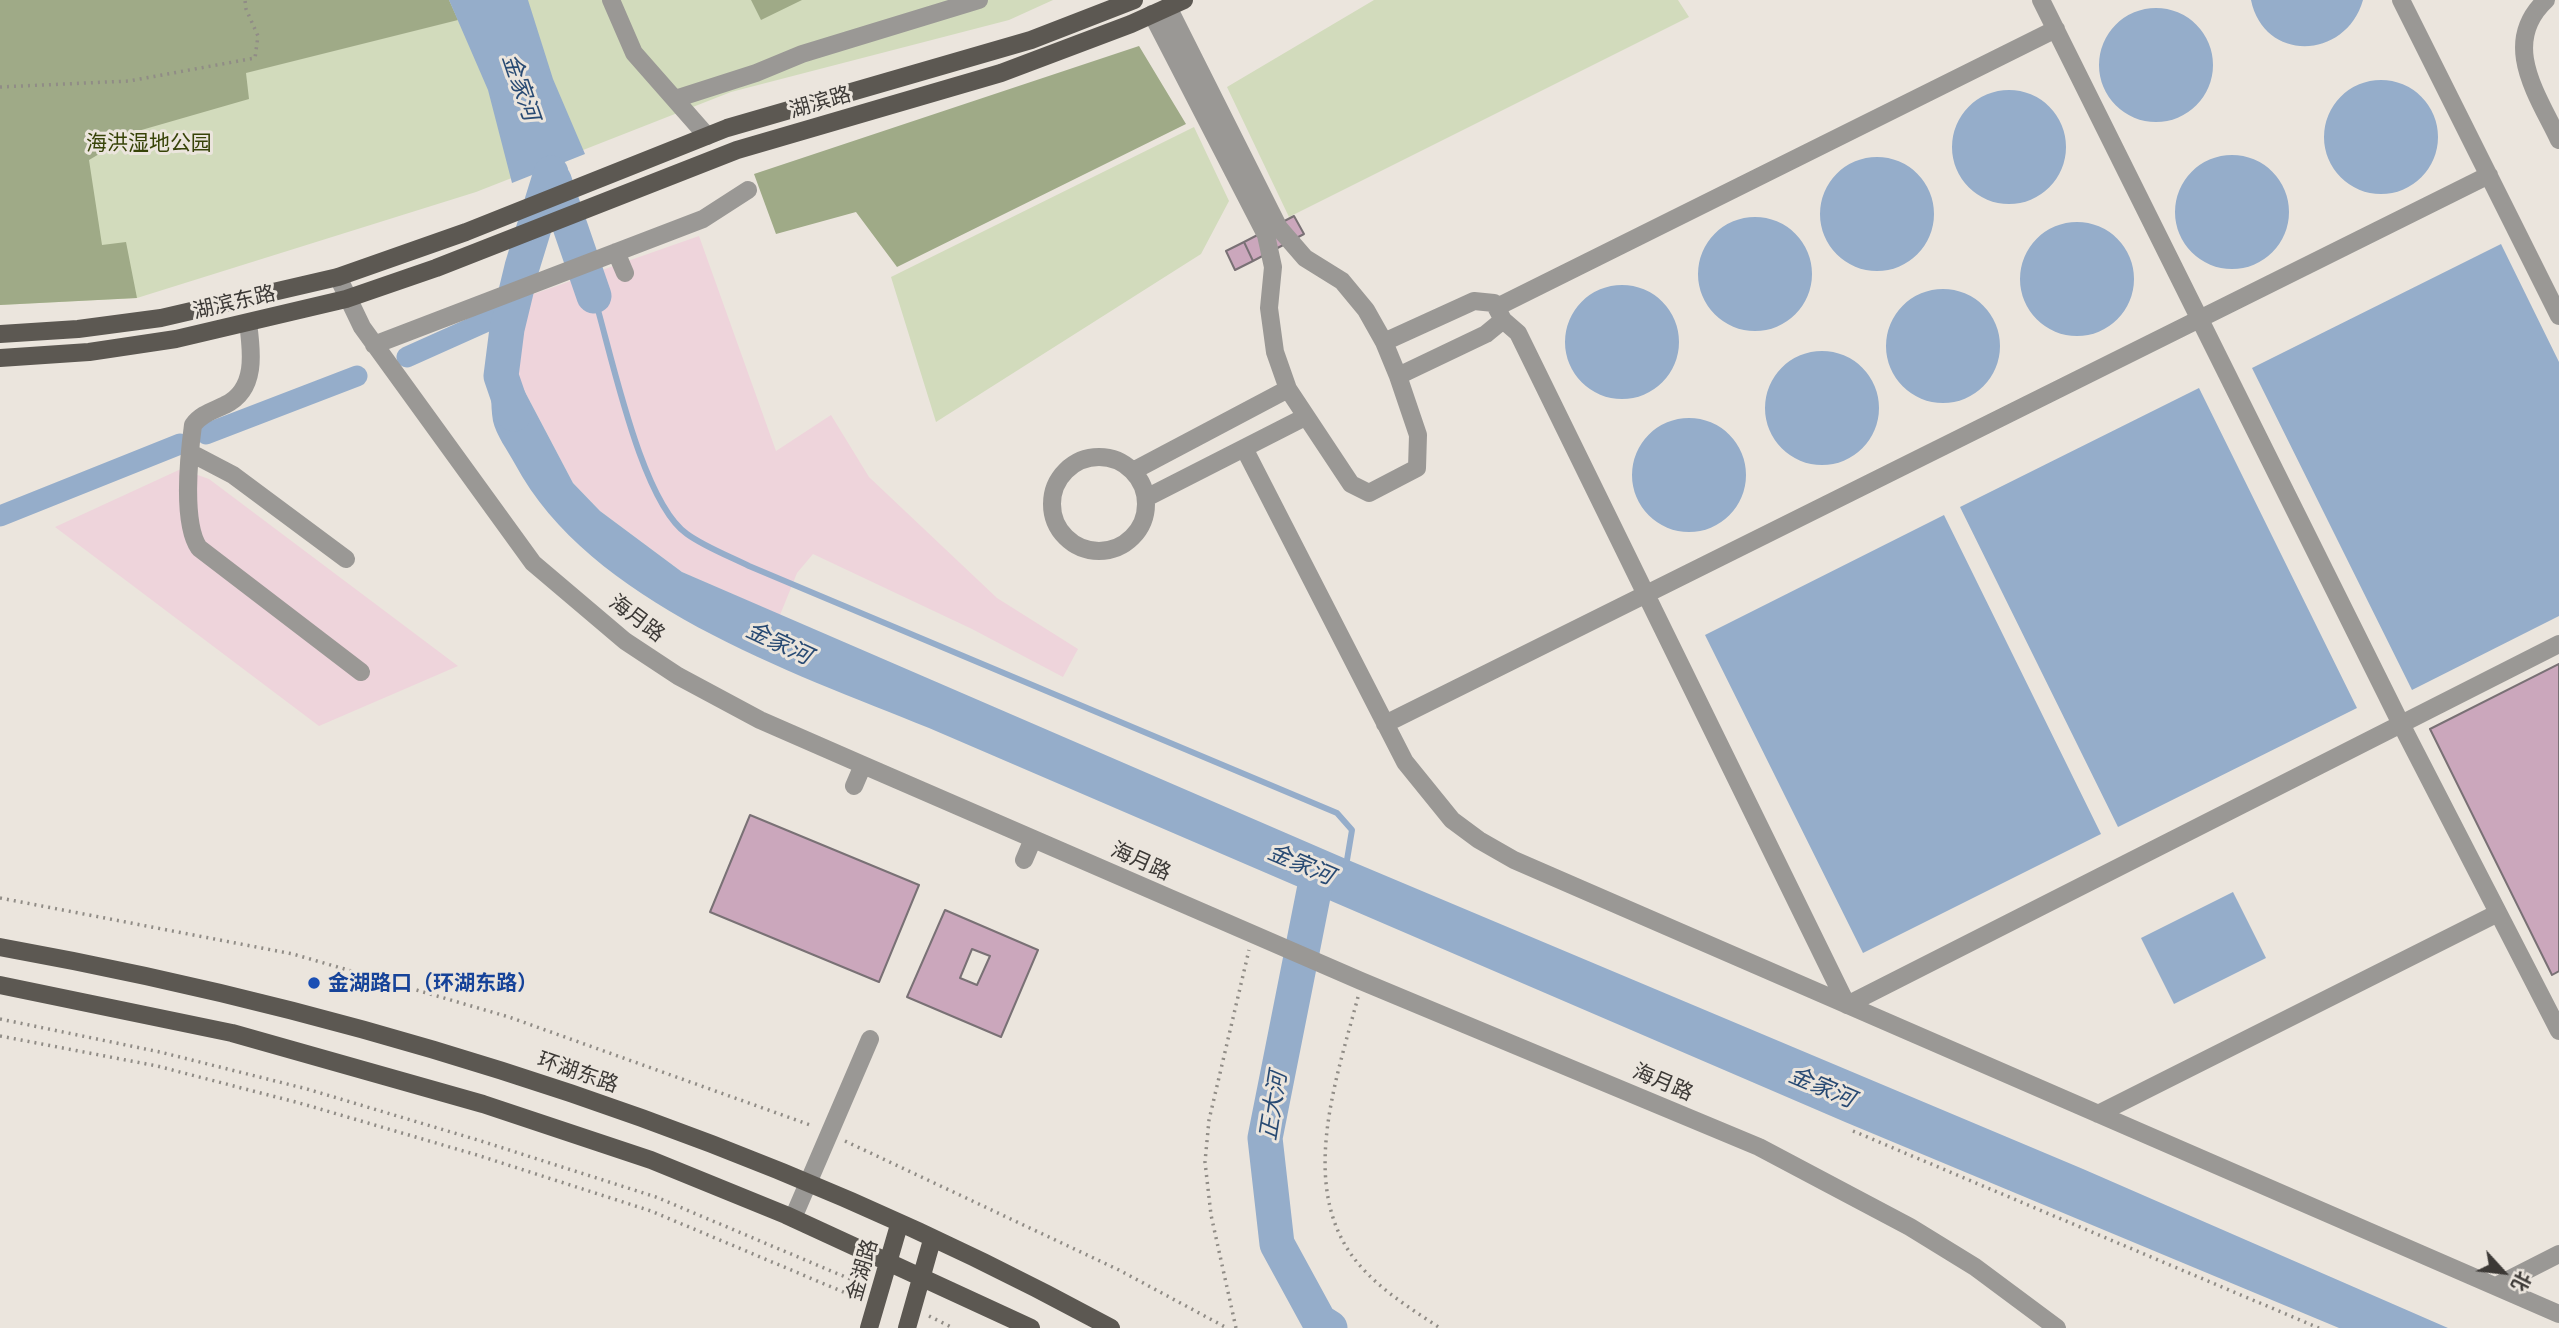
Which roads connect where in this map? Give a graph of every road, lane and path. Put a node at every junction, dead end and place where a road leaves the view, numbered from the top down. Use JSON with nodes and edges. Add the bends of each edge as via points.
{"nodes":[{"id":1,"x":246,"y":0,"type":"edge"},
{"id":2,"x":611,"y":0,"type":"edge"},
{"id":3,"x":979,"y":0,"type":"edge"},
{"id":4,"x":1135,"y":0,"type":"edge"},
{"id":5,"x":2041,"y":0,"type":"edge"},
{"id":6,"x":2401,"y":0,"type":"edge"},
{"id":7,"x":2546,"y":0,"type":"edge"},
{"id":8,"x":1168,"y":7,"type":"edge"},
{"id":9,"x":2056,"y":29,"type":"junction"},
{"id":10,"x":0,"y":88,"type":"edge"},
{"id":11,"x":675,"y":99,"type":"junction"},
{"id":12,"x":707,"y":135,"type":"junction"},
{"id":13,"x":2559,"y":140,"type":"edge"},
{"id":14,"x":2488,"y":176,"type":"junction"},
{"id":15,"x":748,"y":190,"type":"dead end"},
{"id":16,"x":466,"y":232,"type":"joint"},
{"id":17,"x":614,"y":253,"type":"junction"},
{"id":18,"x":471,"y":254,"type":"joint"},
{"id":19,"x":625,"y":274,"type":"dead end"},
{"id":20,"x":338,"y":277,"type":"junction"},
{"id":21,"x":346,"y":299,"type":"junction"},
{"id":22,"x":1500,"y":314,"type":"junction"},
{"id":23,"x":2559,"y":316,"type":"edge"},
{"id":24,"x":2200,"y":320,"type":"junction"},
{"id":25,"x":248,"y":323,"type":"junction"},
{"id":26,"x":0,"y":334,"type":"edge"},
{"id":27,"x":1384,"y":342,"type":"junction"},
{"id":28,"x":374,"y":345,"type":"junction"},
{"id":29,"x":0,"y":358,"type":"edge"},
{"id":30,"x":1398,"y":376,"type":"junction"},
{"id":31,"x":1288,"y":390,"type":"junction"},
{"id":32,"x":1305,"y":417,"type":"junction"},
{"id":33,"x":1244,"y":449,"type":"junction"},
{"id":34,"x":191,"y":453,"type":"junction"},
{"id":35,"x":1133,"y":471,"type":"junction"},
{"id":36,"x":1146,"y":498,"type":"junction"},
{"id":37,"x":346,"y":559,"type":"dead end"},
{"id":38,"x":1646,"y":595,"type":"junction"},
{"id":39,"x":2559,"y":644,"type":"edge"},
{"id":40,"x":361,"y":672,"type":"dead end"},
{"id":41,"x":1385,"y":724,"type":"junction"},
{"id":42,"x":2401,"y":724,"type":"junction"},
{"id":43,"x":863,"y":765,"type":"junction"},
{"id":44,"x":854,"y":786,"type":"dead end"},
{"id":45,"x":1033,"y":839,"type":"junction"},
{"id":46,"x":1024,"y":860,"type":"dead end"},
{"id":47,"x":0,"y":898,"type":"edge"},
{"id":48,"x":2498,"y":913,"type":"junction"},
{"id":49,"x":1253,"y":934,"type":"junction"},
{"id":50,"x":0,"y":947,"type":"edge"},
{"id":51,"x":1362,"y":981,"type":"junction"},
{"id":52,"x":0,"y":985,"type":"edge"},
{"id":53,"x":1847,"y":1005,"type":"junction"},
{"id":54,"x":0,"y":1019,"type":"edge"},
{"id":55,"x":2559,"y":1031,"type":"edge"},
{"id":56,"x":0,"y":1036,"type":"edge"},
{"id":57,"x":870,"y":1040,"type":"dead end"},
{"id":58,"x":2098,"y":1114,"type":"junction"},
{"id":59,"x":1853,"y":1131,"type":"dead end"},
{"id":60,"x":829,"y":1133,"type":"junction"},
{"id":61,"x":807,"y":1183,"type":"junction"},
{"id":62,"x":793,"y":1217,"type":"junction"},
{"id":63,"x":899,"y":1225,"type":"junction"},
{"id":64,"x":932,"y":1240,"type":"junction"},
{"id":65,"x":2559,"y":1254,"type":"edge"},
{"id":66,"x":888,"y":1262,"type":"junction"},
{"id":67,"x":922,"y":1277,"type":"junction"},
{"id":68,"x":2496,"y":1286,"type":"junction"},
{"id":69,"x":877,"y":1298,"type":"junction"},
{"id":70,"x":914,"y":1307,"type":"junction"},
{"id":71,"x":2559,"y":1314,"type":"edge"},
{"id":72,"x":869,"y":1328,"type":"edge"},
{"id":73,"x":907,"y":1328,"type":"edge"},
{"id":74,"x":953,"y":1328,"type":"edge"},
{"id":75,"x":1031,"y":1328,"type":"edge"},
{"id":76,"x":1111,"y":1328,"type":"edge"},
{"id":77,"x":1227,"y":1328,"type":"edge"},
{"id":78,"x":1236,"y":1328,"type":"edge"},
{"id":79,"x":1440,"y":1328,"type":"edge"},
{"id":80,"x":2057,"y":1328,"type":"edge"},
{"id":81,"x":2319,"y":1328,"type":"edge"}],
"edges":[{"from":1,"to":10,"type":"path","via":[[258,36],[255,58],[129,81]]},
{"from":2,"to":11,"type":"street","via":[[634,53]]},
{"from":3,"to":11,"type":"street"},
{"from":4,"to":12,"type":"main road","name":"湖滨路","via":[[1031,40]]},
{"from":5,"to":9,"type":"street"},
{"from":6,"to":14,"type":"street"},
{"from":7,"to":13,"type":"street","via":[[2524,33],[2522,57]]},
{"from":8,"to":18,"type":"main road","name":"湖滨路","via":[[1001,73],[737,150]]},
{"from":8,"to":27,"type":"street","via":[[1279,228],[1305,258],[1342,281]]},
{"from":8,"to":31,"type":"street","via":[[1266,235],[1273,267],[1269,308],[1275,352]]},
{"from":9,"to":22,"type":"street"},
{"from":9,"to":24,"type":"street"},
{"from":11,"to":12,"type":"street"},
{"from":12,"to":16,"type":"main road","name":"湖滨路"},
{"from":14,"to":23,"type":"street"},
{"from":14,"to":24,"type":"street"},
{"from":15,"to":17,"type":"street","via":[[703,219]]},
{"from":16,"to":20,"type":"main road","name":"湖滨东路"},
{"from":17,"to":19,"type":"street"},
{"from":17,"to":28,"type":"street"},
{"from":18,"to":21,"type":"main road","name":"湖滨东路"},
{"from":20,"to":21,"type":"street","name":"海月路"},
{"from":20,"to":26,"type":"main road","name":"湖滨东路","via":[[160,318]]},
{"from":21,"to":25,"type":"main road","name":"湖滨东路"},
{"from":21,"to":28,"type":"street","name":"海月路"},
{"from":22,"to":27,"type":"street","via":[[1494,303],[1474,301]]},
{"from":22,"to":30,"type":"street","via":[[1486,334]]},
{"from":22,"to":38,"type":"street","via":[[1518,333]]},
{"from":24,"to":38,"type":"street"},
{"from":24,"to":42,"type":"street"},
{"from":25,"to":29,"type":"main road","name":"湖滨东路","via":[[89,352]]},
{"from":25,"to":34,"type":"street","via":[[248,379],[236,398],[198,418],[193,425]]},
{"from":27,"to":30,"type":"street"},
{"from":28,"to":43,"type":"street","name":"海月路","via":[[533,563],[569,594],[625,641],[678,676],[760,720]]},
{"from":30,"to":32,"type":"street","via":[[1418,435],[1417,468],[1369,493],[1351,484]]},
{"from":31,"to":32,"type":"street"},
{"from":31,"to":35,"type":"street"},
{"from":32,"to":33,"type":"street"},
{"from":33,"to":36,"type":"street"},
{"from":33,"to":41,"type":"street"},
{"from":34,"to":37,"type":"street","via":[[233,475]]},
{"from":34,"to":40,"type":"street","via":[[191,532],[199,548]]},
{"from":35,"to":36,"type":"street"},
{"from":35,"to":36,"type":"street","via":[[1105,457],[1089,457],[1074,464],[1054,488],[1054,520],[1073,544],[1102,552],[1124,544],[1140,528]]},
{"from":38,"to":41,"type":"street"},
{"from":38,"to":53,"type":"street"},
{"from":39,"to":42,"type":"street"},
{"from":41,"to":53,"type":"street","via":[[1428,792],[1452,820],[1479,841]]},
{"from":42,"to":48,"type":"street"},
{"from":42,"to":53,"type":"street"},
{"from":43,"to":44,"type":"street"},
{"from":43,"to":45,"type":"street","name":"海月路"},
{"from":45,"to":46,"type":"street"},
{"from":45,"to":49,"type":"street","name":"海月路"},
{"from":47,"to":60,"type":"path","via":[[293,954],[509,1017]]},
{"from":48,"to":55,"type":"street"},
{"from":48,"to":58,"type":"street"},
{"from":49,"to":51,"type":"street","name":"海月路"},
{"from":49,"to":78,"type":"path","via":[[1209,1120],[1205,1163],[1211,1214]]},
{"from":50,"to":61,"type":"main road","name":"环湖东路","via":[[237,995],[490,1066],[659,1123]]},
{"from":51,"to":79,"type":"path","via":[[1326,1139],[1330,1206],[1362,1269],[1393,1297]]},
{"from":51,"to":80,"type":"street","name":"海月路","via":[[1759,1147],[1841,1188],[1975,1267]]},
{"from":52,"to":62,"type":"main road","via":[[232,1034],[483,1104],[650,1160]]},
{"from":53,"to":58,"type":"street"},
{"from":54,"to":69,"type":"path","via":[[187,1058],[481,1141],[656,1197],[747,1233]]},
{"from":56,"to":69,"type":"path","via":[[157,1066],[477,1155],[651,1211]]},
{"from":57,"to":60,"type":"street"},
{"from":58,"to":68,"type":"street"},
{"from":59,"to":81,"type":"path"},
{"from":60,"to":61,"type":"street"},
{"from":60,"to":77,"type":"path","via":[[1119,1270]]},
{"from":61,"to":62,"type":"street"},
{"from":61,"to":63,"type":"main road","name":"环湖东路"},
{"from":62,"to":66,"type":"main road"},
{"from":63,"to":64,"type":"main road","name":"环湖东路"},
{"from":63,"to":66,"type":"main road","name":"金湖路"},
{"from":64,"to":67,"type":"main road"},
{"from":64,"to":76,"type":"main road","name":"环湖东路","via":[[1036,1287]]},
{"from":65,"to":68,"type":"street"},
{"from":66,"to":67,"type":"main road"},
{"from":66,"to":69,"type":"main road","name":"金湖路"},
{"from":67,"to":70,"type":"main road"},
{"from":67,"to":75,"type":"main road"},
{"from":68,"to":71,"type":"street"},
{"from":69,"to":72,"type":"main road","name":"金湖路"},
{"from":70,"to":73,"type":"main road"},
{"from":70,"to":74,"type":"path"}]}
